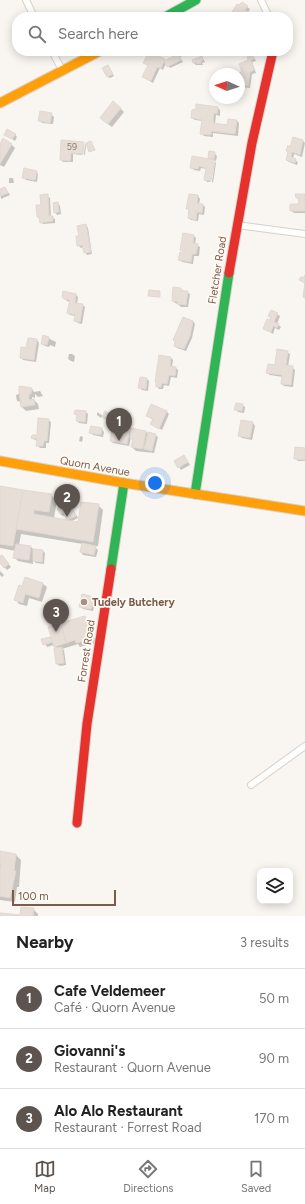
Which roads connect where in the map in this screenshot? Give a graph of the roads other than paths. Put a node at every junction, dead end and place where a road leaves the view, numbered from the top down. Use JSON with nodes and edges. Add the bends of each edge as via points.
{"nodes":[{"id":1,"x":26,"y":0,"type":"edge"},
{"id":2,"x":196,"y":0,"type":"edge"},
{"id":3,"x":261,"y":0,"type":"edge"},
{"id":4,"x":32,"y":12,"type":"edge"},
{"id":5,"x":174,"y":12,"type":"edge"},
{"id":6,"x":267,"y":12,"type":"edge"},
{"id":7,"x":55,"y":56,"type":"edge"},
{"id":8,"x":90,"y":56,"type":"edge"},
{"id":9,"x":272,"y":56,"type":"edge"},
{"id":10,"x":62,"y":70,"type":"junction"},
{"id":11,"x":0,"y":103,"type":"edge"},
{"id":12,"x":237,"y":225,"type":"junction"},
{"id":13,"x":305,"y":234,"type":"edge"},
{"id":14,"x":0,"y":461,"type":"edge"},
{"id":15,"x":124,"y":483,"type":"junction"},
{"id":16,"x":195,"y":494,"type":"junction"},
{"id":17,"x":305,"y":512,"type":"edge"},
{"id":18,"x":305,"y":746,"type":"edge"},
{"id":19,"x":251,"y":785,"type":"dead end"},
{"id":20,"x":77,"y":823,"type":"dead end"}],
"edges":[{"from":1,"to":4,"type":"street"},
{"from":2,"to":5,"type":"street"},
{"from":3,"to":6,"type":"street"},
{"from":7,"to":10,"type":"street"},
{"from":8,"to":10,"type":"street"},
{"from":9,"to":12,"type":"street","name":"Fletcher Road"},
{"from":10,"to":11,"type":"street"},
{"from":12,"to":13,"type":"street"},
{"from":12,"to":16,"type":"street","name":"Fletcher Road"},
{"from":14,"to":15,"type":"street","name":"Quorn Avenue"},
{"from":15,"to":16,"type":"street","name":"Quorn Avenue"},
{"from":15,"to":20,"type":"street","name":"Forrest Road","via":[[87,724]]},
{"from":16,"to":17,"type":"street","name":"Quorn Avenue"},
{"from":18,"to":19,"type":"street"}]}
